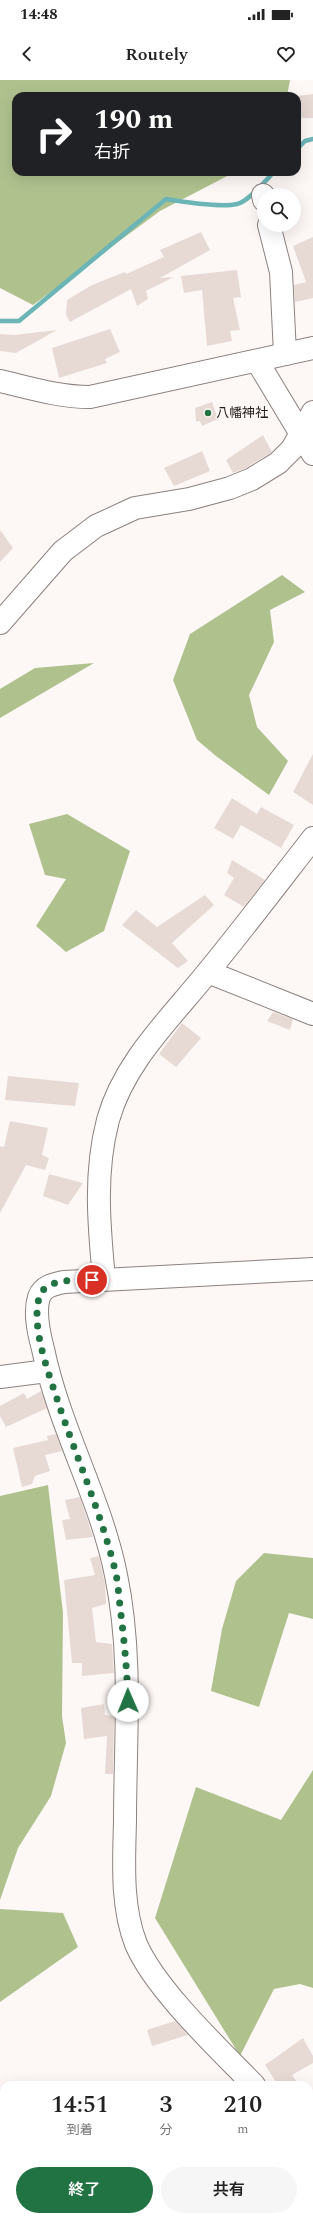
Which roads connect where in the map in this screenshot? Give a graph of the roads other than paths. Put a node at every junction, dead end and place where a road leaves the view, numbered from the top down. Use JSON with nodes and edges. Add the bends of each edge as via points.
{"nodes":[{"id":1,"x":271,"y":232,"type":"edge"},
{"id":2,"x":313,"y":348,"type":"edge"},
{"id":3,"x":286,"y":354,"type":"junction"},
{"id":4,"x":256,"y":361,"type":"junction"},
{"id":5,"x":0,"y":381,"type":"edge"},
{"id":6,"x":313,"y":412,"type":"edge"},
{"id":7,"x":301,"y":433,"type":"junction"},
{"id":8,"x":313,"y":454,"type":"edge"},
{"id":9,"x":0,"y":623,"type":"edge"},
{"id":10,"x":313,"y":838,"type":"edge"},
{"id":11,"x":208,"y":972,"type":"junction"},
{"id":12,"x":313,"y":1014,"type":"edge"},
{"id":13,"x":313,"y":1269,"type":"edge"},
{"id":14,"x":104,"y":1280,"type":"junction"},
{"id":15,"x":47,"y":1371,"type":"junction"},
{"id":16,"x":0,"y":1376,"type":"edge"},
{"id":17,"x":250,"y":2081,"type":"edge"}],
"edges":[{"from":1,"to":3,"type":"street","via":[[281,272]]},
{"from":2,"to":3,"type":"street"},
{"from":3,"to":4,"type":"street"},
{"from":4,"to":5,"type":"street","via":[[90,397],[53,394]]},
{"from":4,"to":7,"type":"street"},
{"from":6,"to":7,"type":"street"},
{"from":7,"to":8,"type":"street"},
{"from":7,"to":9,"type":"street","via":[[292,449],[278,463],[238,485],[189,499],[135,508],[96,526],[63,551]]},
{"from":10,"to":11,"type":"street"},
{"from":11,"to":12,"type":"street"},
{"from":11,"to":14,"type":"street","via":[[139,1056],[120,1088],[108,1120],[101,1151],[98,1188]]},
{"from":13,"to":14,"type":"street"},
{"from":14,"to":15,"type":"street","via":[[64,1282],[43,1290],[39,1298],[38,1316]]},
{"from":15,"to":16,"type":"street"},
{"from":15,"to":17,"type":"street","via":[[99,1516],[116,1575],[126,1658],[128,1715],[124,1867],[127,1902],[136,1943],[150,1969],[184,2010]]}]}
